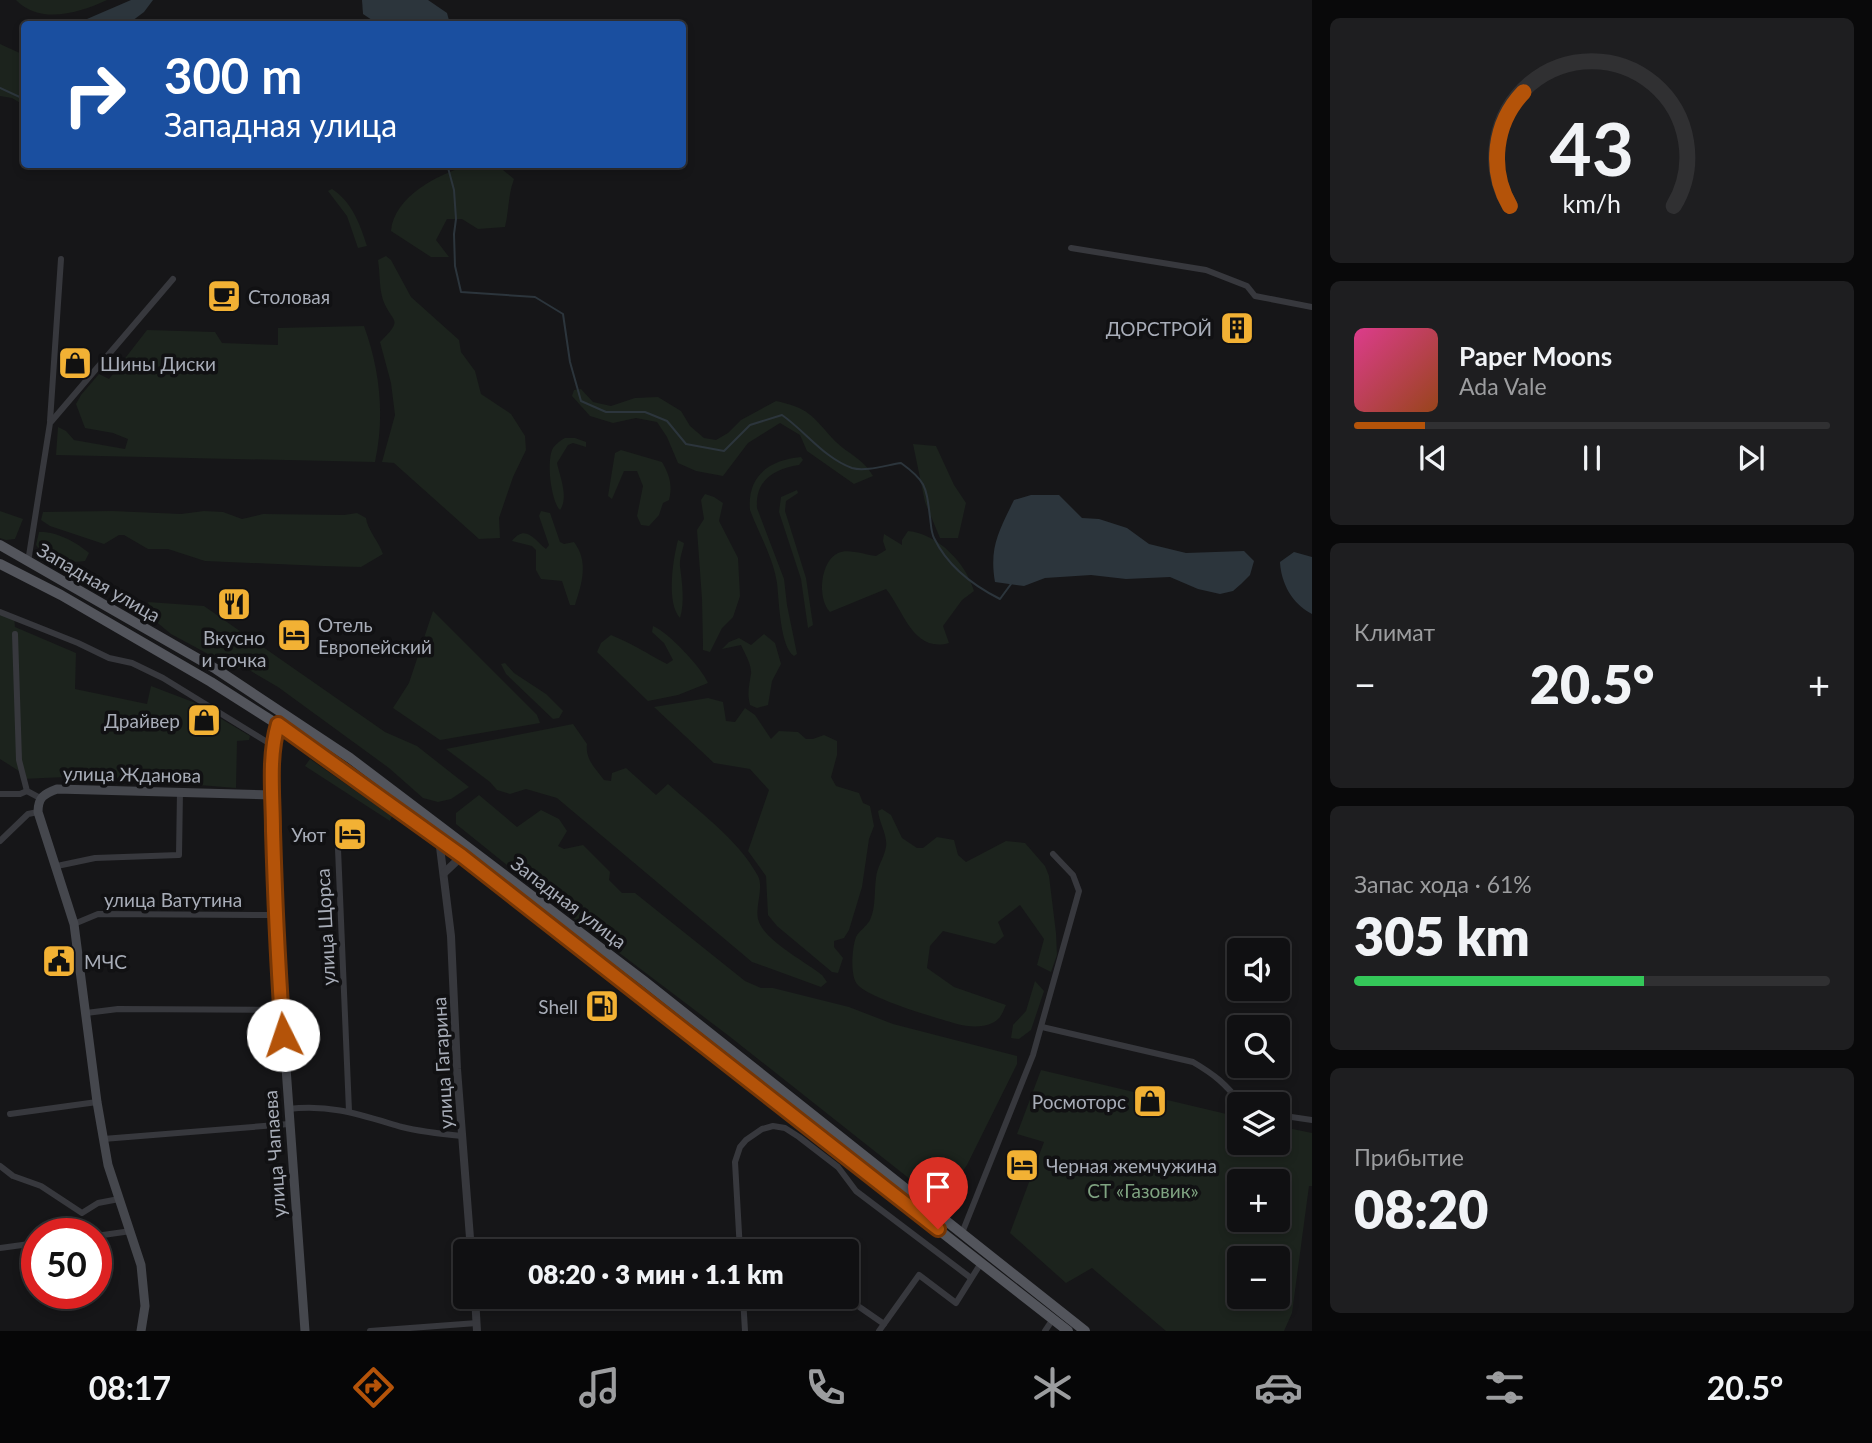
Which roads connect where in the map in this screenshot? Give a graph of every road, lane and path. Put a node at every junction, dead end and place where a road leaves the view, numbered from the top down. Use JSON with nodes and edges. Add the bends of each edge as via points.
{"nodes":[{"id":1,"x":1071,"y":248,"type":"dead end"},
{"id":2,"x":61,"y":259,"type":"dead end"},
{"id":3,"x":173,"y":279,"type":"dead end"},
{"id":4,"x":1312,"y":307,"type":"edge"},
{"id":5,"x":50,"y":423,"type":"junction"},
{"id":6,"x":0,"y":546,"type":"edge"},
{"id":7,"x":28,"y":562,"type":"junction"},
{"id":8,"x":0,"y":564,"type":"edge"},
{"id":9,"x":0,"y":612,"type":"edge"},
{"id":10,"x":15,"y":634,"type":"dead end"},
{"id":11,"x":278,"y":724,"type":"junction"},
{"id":12,"x":272,"y":745,"type":"junction"},
{"id":13,"x":27,"y":791,"type":"junction"},
{"id":14,"x":180,"y":791,"type":"junction"},
{"id":15,"x":0,"y":793,"type":"edge"},
{"id":16,"x":273,"y":795,"type":"junction"},
{"id":17,"x":40,"y":798,"type":"junction"},
{"id":18,"x":38,"y":812,"type":"junction"},
{"id":19,"x":337,"y":825,"type":"dead end"},
{"id":20,"x":439,"y":839,"type":"junction"},
{"id":21,"x":0,"y":841,"type":"edge"},
{"id":22,"x":1053,"y":853,"type":"dead end"},
{"id":23,"x":462,"y":856,"type":"junction"},
{"id":24,"x":57,"y":866,"type":"junction"},
{"id":25,"x":444,"y":873,"type":"junction"},
{"id":26,"x":275,"y":915,"type":"junction"},
{"id":27,"x":74,"y":924,"type":"junction"},
{"id":28,"x":281,"y":1010,"type":"junction"},
{"id":29,"x":86,"y":1013,"type":"junction"},
{"id":30,"x":1042,"y":1027,"type":"junction"},
{"id":31,"x":1233,"y":1092,"type":"edge"},
{"id":32,"x":97,"y":1102,"type":"junction"},
{"id":33,"x":288,"y":1110,"type":"junction"},
{"id":34,"x":349,"y":1111,"type":"junction"},
{"id":35,"x":10,"y":1115,"type":"dead end"},
{"id":36,"x":1290,"y":1117,"type":"edge"},
{"id":37,"x":1312,"y":1120,"type":"edge"},
{"id":38,"x":289,"y":1124,"type":"junction"},
{"id":39,"x":462,"y":1136,"type":"junction"},
{"id":40,"x":103,"y":1139,"type":"junction"},
{"id":41,"x":0,"y":1166,"type":"edge"},
{"id":42,"x":119,"y":1199,"type":"junction"},
{"id":43,"x":131,"y":1231,"type":"junction"},
{"id":44,"x":962,"y":1233,"type":"junction"},
{"id":45,"x":112,"y":1234,"type":"edge"},
{"id":46,"x":470,"y":1239,"type":"edge"},
{"id":47,"x":739,"y":1239,"type":"edge"},
{"id":48,"x":21,"y":1245,"type":"edge"},
{"id":49,"x":0,"y":1248,"type":"edge"},
{"id":50,"x":981,"y":1263,"type":"junction"},
{"id":51,"x":971,"y":1278,"type":"junction"},
{"id":52,"x":859,"y":1307,"type":"edge"},
{"id":53,"x":476,"y":1309,"type":"edge"},
{"id":54,"x":744,"y":1309,"type":"edge"},
{"id":55,"x":1053,"y":1319,"type":"junction"},
{"id":56,"x":884,"y":1324,"type":"junction"},
{"id":57,"x":477,"y":1327,"type":"edge"},
{"id":58,"x":141,"y":1331,"type":"edge"},
{"id":59,"x":305,"y":1331,"type":"edge"},
{"id":60,"x":370,"y":1331,"type":"edge"},
{"id":61,"x":745,"y":1331,"type":"edge"},
{"id":62,"x":880,"y":1331,"type":"edge"},
{"id":63,"x":1045,"y":1331,"type":"edge"},
{"id":64,"x":1068,"y":1331,"type":"edge"},
{"id":65,"x":1085,"y":1331,"type":"edge"}],
"edges":[{"from":1,"to":4,"type":"street","via":[[1206,270],[1247,286],[1255,296]]},
{"from":2,"to":5,"type":"street"},
{"from":3,"to":5,"type":"street"},
{"from":5,"to":7,"type":"street"},
{"from":6,"to":7,"type":"main road","name":"Западная улица"},
{"from":7,"to":44,"type":"main road","name":"Западная улица","via":[[216,669],[350,758],[644,981]]},
{"from":8,"to":11,"type":"main road","name":"Западная улица"},
{"from":9,"to":12,"type":"street","via":[[163,678]]},
{"from":10,"to":13,"type":"street","via":[[19,760]]},
{"from":11,"to":12,"type":"main road","name":"улица Чапаева"},
{"from":11,"to":20,"type":"main road","name":"Западная улица"},
{"from":12,"to":16,"type":"main road","name":"улица Чапаева"},
{"from":13,"to":15,"type":"street"},
{"from":13,"to":17,"type":"street","name":"улица Жданова"},
{"from":14,"to":16,"type":"main road","name":"улица Жданова"},
{"from":14,"to":17,"type":"main road","name":"улица Жданова","via":[[57,789]]},
{"from":14,"to":24,"type":"street","via":[[179,855],[95,858]]},
{"from":16,"to":26,"type":"main road","name":"улица Чапаева"},
{"from":17,"to":18,"type":"main road"},
{"from":18,"to":21,"type":"street","via":[[28,814]]},
{"from":18,"to":24,"type":"main road"},
{"from":19,"to":34,"type":"street","name":"улица Щорса"},
{"from":20,"to":23,"type":"main road","name":"Западная улица"},
{"from":20,"to":25,"type":"street","name":"улица Гагарина"},
{"from":22,"to":30,"type":"street","via":[[1073,875],[1079,891]]},
{"from":23,"to":25,"type":"street"},
{"from":23,"to":50,"type":"main road","name":"Западная улица"},
{"from":24,"to":27,"type":"main road"},
{"from":25,"to":39,"type":"street","name":"улица Гагарина"},
{"from":26,"to":27,"type":"street","name":"улица Ватутина","via":[[99,914]]},
{"from":26,"to":28,"type":"main road","name":"улица Чапаева"},
{"from":27,"to":29,"type":"main road"},
{"from":28,"to":29,"type":"street","via":[[118,1009]]},
{"from":28,"to":33,"type":"main road","name":"улица Чапаева"},
{"from":29,"to":32,"type":"main road"},
{"from":30,"to":31,"type":"street","via":[[1193,1062]]},
{"from":30,"to":44,"type":"street"},
{"from":32,"to":35,"type":"street"},
{"from":32,"to":40,"type":"main road"},
{"from":33,"to":34,"type":"street"},
{"from":33,"to":38,"type":"main road","name":"улица Чапаева"},
{"from":34,"to":39,"type":"street","via":[[403,1127]]},
{"from":36,"to":37,"type":"street"},
{"from":38,"to":40,"type":"street"},
{"from":38,"to":59,"type":"main road","name":"улица Чапаева"},
{"from":39,"to":46,"type":"street","name":"улица Гагарина"},
{"from":40,"to":42,"type":"main road"},
{"from":41,"to":42,"type":"street","via":[[82,1213],[98,1203]]},
{"from":42,"to":43,"type":"main road"},
{"from":43,"to":45,"type":"street"},
{"from":43,"to":58,"type":"main road","via":[[141,1265],[145,1306]]},
{"from":44,"to":65,"type":"main road","name":"Западная улица"},
{"from":47,"to":51,"type":"street","via":[[735,1162],[746,1140],[774,1126],[785,1128],[838,1167],[856,1191]]},
{"from":48,"to":49,"type":"street"},
{"from":50,"to":51,"type":"street"},
{"from":50,"to":55,"type":"main road","name":"Западная улица"},
{"from":51,"to":56,"type":"street","via":[[956,1303],[919,1275]]},
{"from":52,"to":56,"type":"street"},
{"from":53,"to":57,"type":"street"},
{"from":54,"to":61,"type":"street"},
{"from":55,"to":63,"type":"street"},
{"from":55,"to":64,"type":"main road","name":"Западная улица"},
{"from":56,"to":62,"type":"street"},
{"from":57,"to":60,"type":"street"}]}
